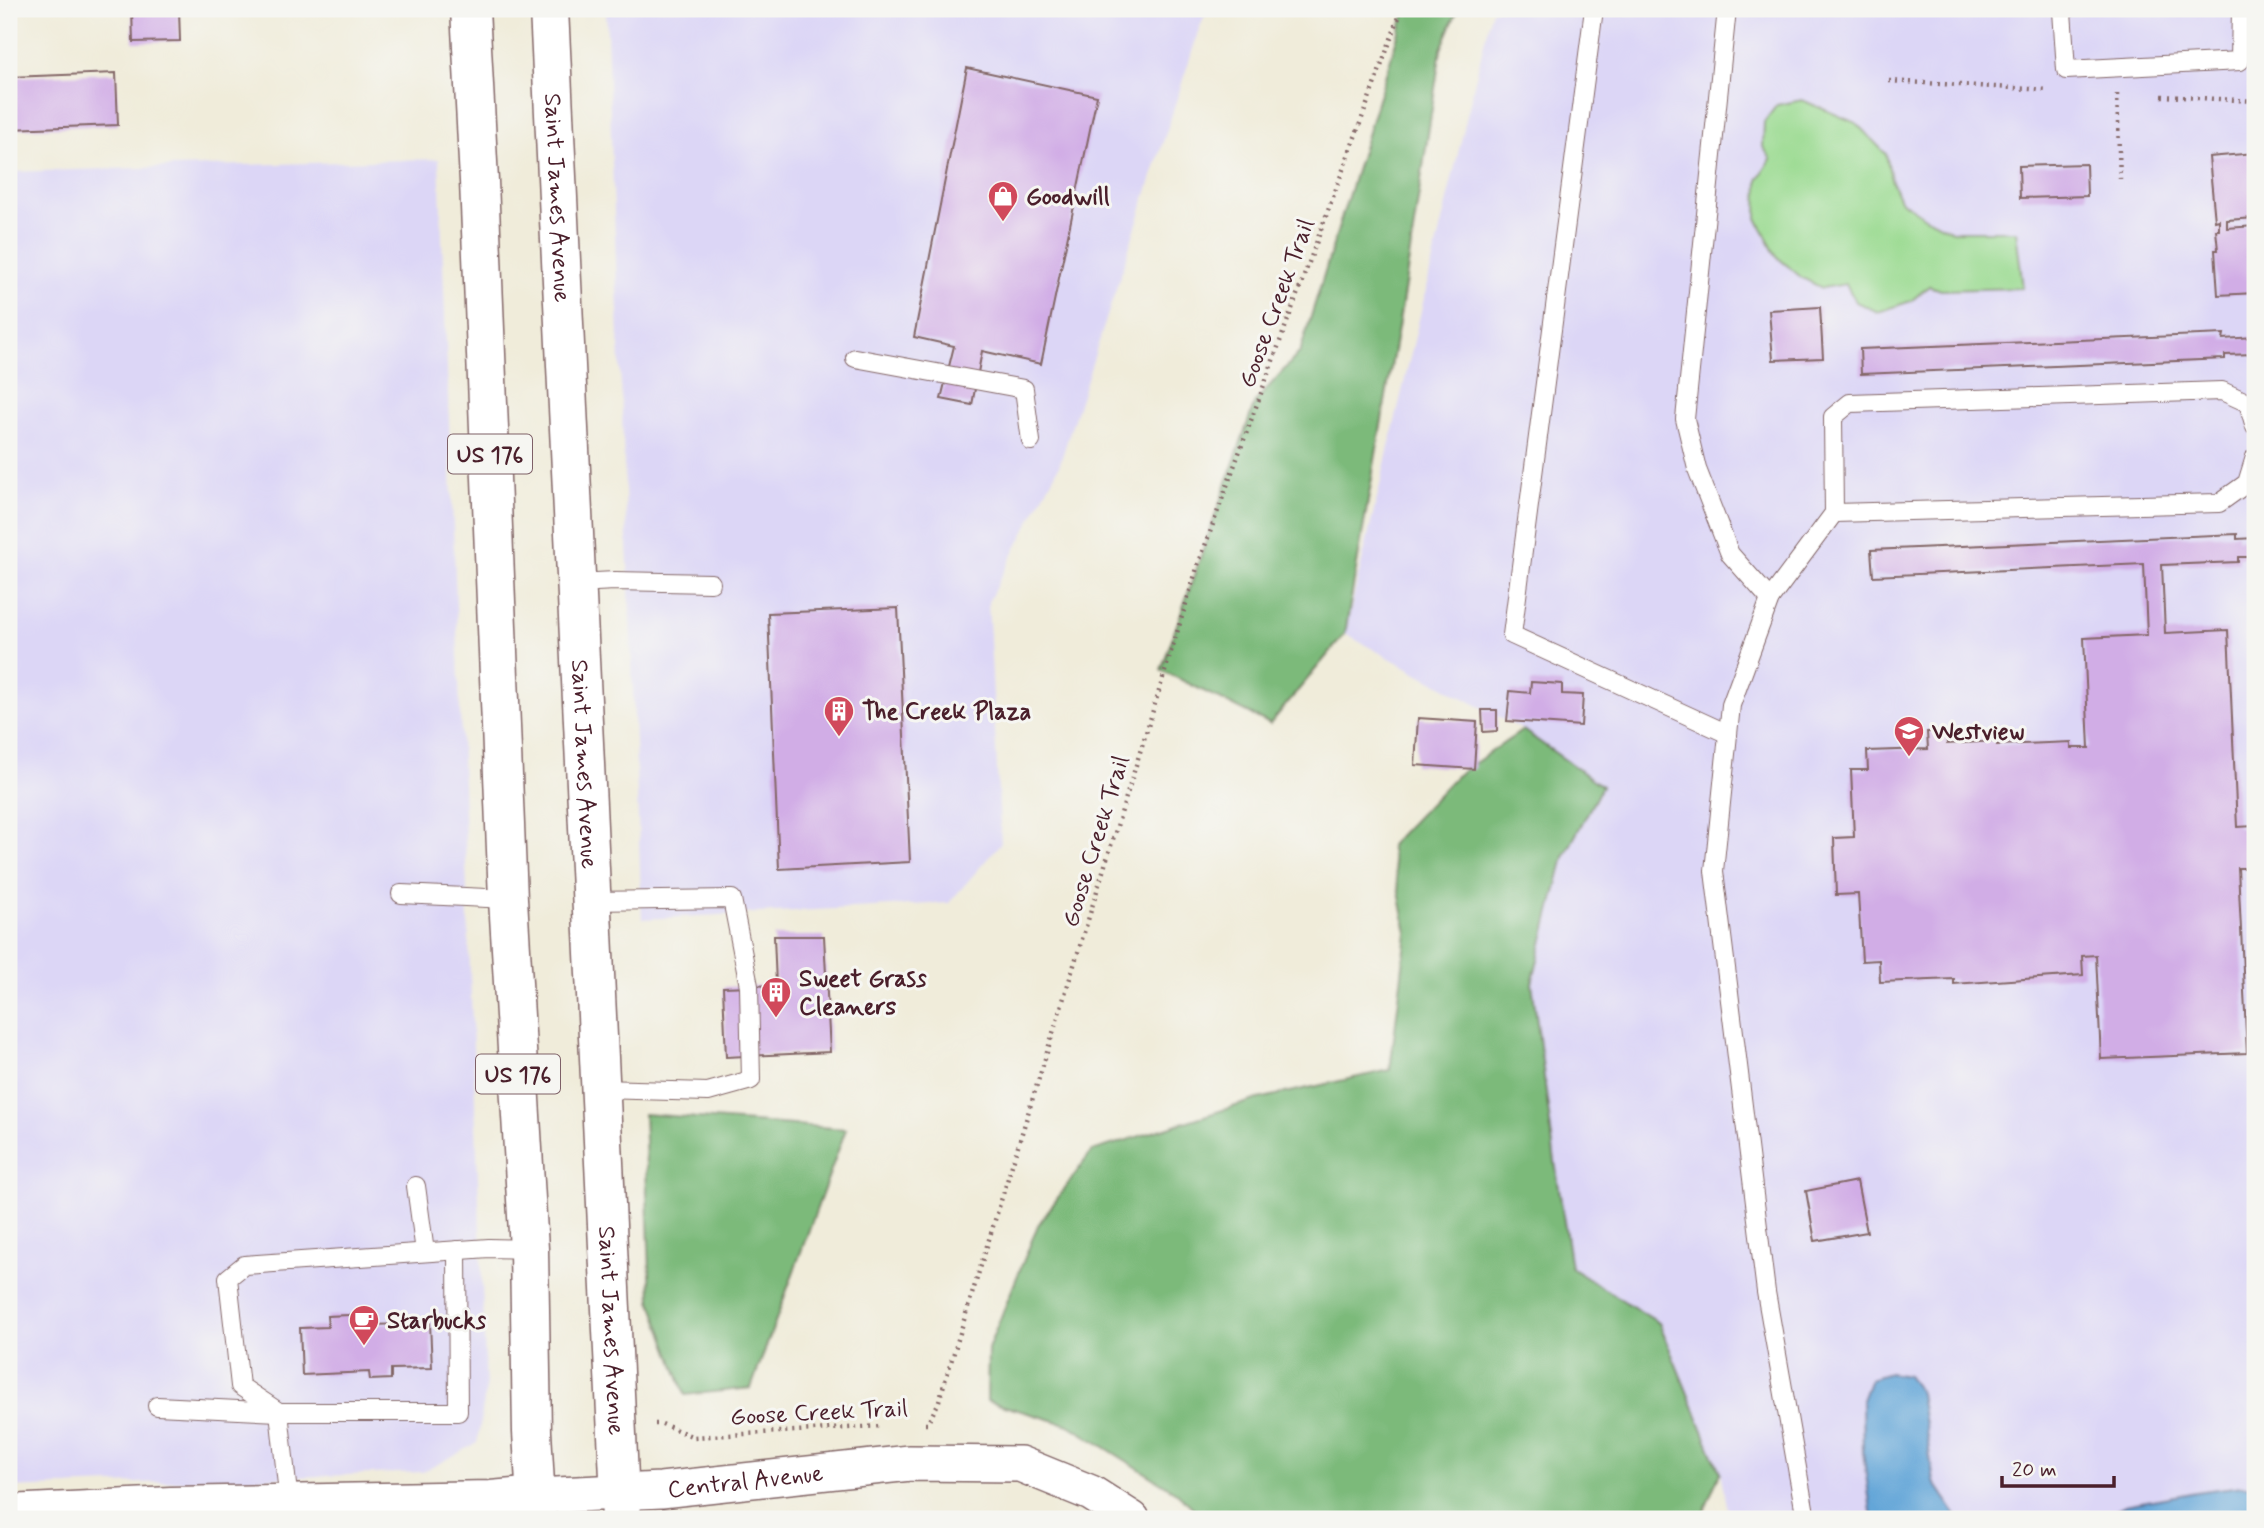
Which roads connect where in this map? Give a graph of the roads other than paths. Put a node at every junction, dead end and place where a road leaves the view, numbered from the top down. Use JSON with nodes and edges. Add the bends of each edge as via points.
{"nodes":[{"id":1,"x":470,"y":9,"type":"edge"},
{"id":2,"x":550,"y":9,"type":"edge"},
{"id":3,"x":1594,"y":9,"type":"edge"},
{"id":4,"x":1727,"y":9,"type":"edge"},
{"id":5,"x":2067,"y":9,"type":"edge"},
{"id":6,"x":2241,"y":9,"type":"edge"},
{"id":7,"x":855,"y":358,"type":"dead end"},
{"id":8,"x":2255,"y":427,"type":"edge"},
{"id":9,"x":1031,"y":442,"type":"dead end"},
{"id":10,"x":2255,"y":457,"type":"edge"},
{"id":11,"x":1834,"y":513,"type":"junction"},
{"id":12,"x":576,"y":583,"type":"junction"},
{"id":13,"x":711,"y":583,"type":"dead end"},
{"id":14,"x":1770,"y":599,"type":"junction"},
{"id":15,"x":1728,"y":734,"type":"junction"},
{"id":16,"x":401,"y":894,"type":"dead end"},
{"id":17,"x":508,"y":899,"type":"junction"},
{"id":18,"x":591,"y":901,"type":"junction"},
{"id":19,"x":600,"y":1089,"type":"junction"},
{"id":20,"x":416,"y":1186,"type":"dead end"},
{"id":21,"x":529,"y":1249,"type":"junction"},
{"id":22,"x":457,"y":1250,"type":"junction"},
{"id":23,"x":425,"y":1252,"type":"junction"},
{"id":24,"x":157,"y":1406,"type":"dead end"},
{"id":25,"x":279,"y":1412,"type":"junction"},
{"id":26,"x":289,"y":1503,"type":"junction"},
{"id":27,"x":620,"y":1506,"type":"edge"},
{"id":28,"x":537,"y":1508,"type":"edge"},
{"id":29,"x":171,"y":1512,"type":"edge"},
{"id":30,"x":9,"y":1514,"type":"edge"},
{"id":31,"x":1132,"y":1519,"type":"edge"},
{"id":32,"x":1806,"y":1519,"type":"edge"}],
"edges":[{"from":1,"to":17,"type":"main road","number":"US 176"},
{"from":2,"to":12,"type":"main road","name":"Saint James Avenue"},
{"from":3,"to":15,"type":"lane","via":[[1512,635]]},
{"from":4,"to":14,"type":"lane","via":[[1685,419],[1697,469],[1730,554]]},
{"from":5,"to":6,"type":"lane","via":[[2062,11],[2066,70],[2239,61]]},
{"from":7,"to":9,"type":"lane","via":[[1024,389]]},
{"from":8,"to":11,"type":"lane","via":[[2248,403],[2222,391],[1850,403],[1833,417]]},
{"from":10,"to":11,"type":"lane","via":[[2247,483],[2219,503]]},
{"from":11,"to":14,"type":"lane"},
{"from":12,"to":13,"type":"lane"},
{"from":12,"to":18,"type":"main road","name":"Saint James Avenue"},
{"from":14,"to":15,"type":"lane","via":[[1731,705]]},
{"from":15,"to":32,"type":"lane","via":[[1714,871],[1766,1293]]},
{"from":16,"to":17,"type":"lane"},
{"from":17,"to":21,"type":"main road","number":"US 176"},
{"from":18,"to":19,"type":"main road","name":"Saint James Avenue"},
{"from":18,"to":19,"type":"lane","via":[[732,899],[749,986],[751,1080],[708,1092]]},
{"from":19,"to":27,"type":"main road","name":"Saint James Avenue"},
{"from":20,"to":23,"type":"lane"},
{"from":21,"to":22,"type":"lane"},
{"from":21,"to":28,"type":"main road","number":"US 176"},
{"from":22,"to":23,"type":"lane"},
{"from":22,"to":25,"type":"lane","via":[[458,1412]]},
{"from":23,"to":25,"type":"lane","via":[[244,1265],[228,1278],[240,1386]]},
{"from":24,"to":25,"type":"lane"},
{"from":25,"to":26,"type":"lane"},
{"from":26,"to":28,"type":"main road","name":"Central Avenue","via":[[491,1500]]},
{"from":26,"to":29,"type":"main road","name":"Central Avenue"},
{"from":27,"to":28,"type":"street","name":"Central Avenue"},
{"from":27,"to":31,"type":"street","name":"Central Avenue","via":[[661,1490],[910,1463],[1020,1464],[1091,1493]]},
{"from":29,"to":30,"type":"main road","name":"Central Avenue"}]}
